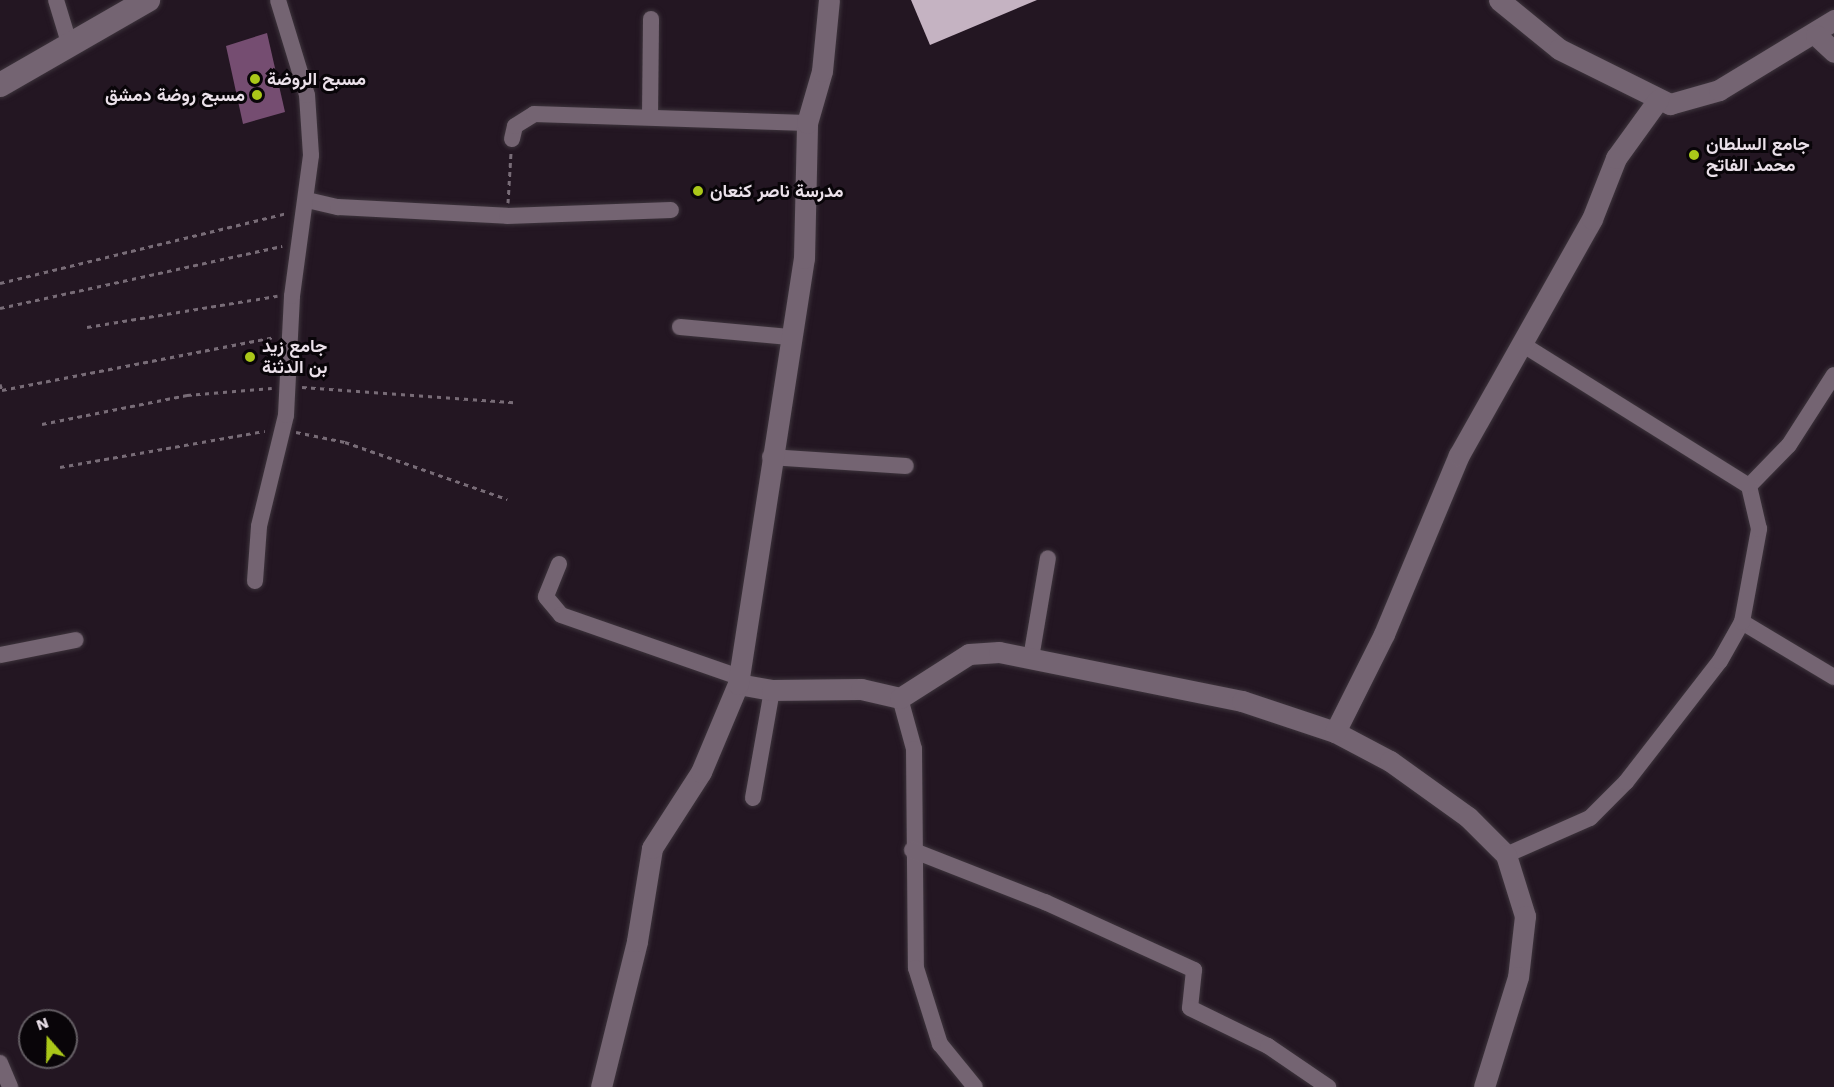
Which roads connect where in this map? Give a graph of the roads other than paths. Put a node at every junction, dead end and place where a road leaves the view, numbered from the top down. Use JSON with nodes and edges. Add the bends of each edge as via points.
{"nodes":[{"id":1,"x":56,"y":0,"type":"edge"},
{"id":2,"x":128,"y":0,"type":"edge"},
{"id":3,"x":148,"y":0,"type":"edge"},
{"id":4,"x":278,"y":0,"type":"edge"},
{"id":5,"x":829,"y":0,"type":"edge"},
{"id":6,"x":1500,"y":0,"type":"edge"},
{"id":7,"x":651,"y":19,"type":"dead end"},
{"id":8,"x":1834,"y":20,"type":"edge"},
{"id":9,"x":1816,"y":34,"type":"junction"},
{"id":10,"x":67,"y":37,"type":"junction"},
{"id":11,"x":1834,"y":52,"type":"edge"},
{"id":12,"x":0,"y":73,"type":"edge"},
{"id":13,"x":0,"y":85,"type":"edge"},
{"id":14,"x":1658,"y":100,"type":"junction"},
{"id":15,"x":650,"y":117,"type":"junction"},
{"id":16,"x":807,"y":123,"type":"junction"},
{"id":17,"x":512,"y":139,"type":"road end"},
{"id":18,"x":306,"y":206,"type":"junction"},
{"id":19,"x":671,"y":210,"type":"dead end"},
{"id":20,"x":680,"y":327,"type":"dead end"},
{"id":21,"x":790,"y":337,"type":"junction"},
{"id":22,"x":1523,"y":345,"type":"junction"},
{"id":23,"x":1834,"y":375,"type":"edge"},
{"id":24,"x":770,"y":457,"type":"junction"},
{"id":25,"x":906,"y":466,"type":"dead end"},
{"id":26,"x":1749,"y":486,"type":"junction"},
{"id":27,"x":1048,"y":558,"type":"dead end"},
{"id":28,"x":559,"y":564,"type":"dead end"},
{"id":29,"x":255,"y":581,"type":"dead end"},
{"id":30,"x":1742,"y":622,"type":"junction"},
{"id":31,"x":76,"y":640,"type":"dead end"},
{"id":32,"x":0,"y":655,"type":"edge"},
{"id":33,"x":1031,"y":658,"type":"junction"},
{"id":34,"x":1834,"y":677,"type":"edge"},
{"id":35,"x":739,"y":680,"type":"junction"},
{"id":36,"x":772,"y":690,"type":"junction"},
{"id":37,"x":900,"y":698,"type":"junction"},
{"id":38,"x":1335,"y":732,"type":"junction"},
{"id":39,"x":753,"y":798,"type":"dead end"},
{"id":40,"x":912,"y":850,"type":"junction"},
{"id":41,"x":1506,"y":855,"type":"junction"},
{"id":42,"x":0,"y":1063,"type":"edge"},
{"id":43,"x":10,"y":1087,"type":"edge"},
{"id":44,"x":601,"y":1087,"type":"edge"},
{"id":45,"x":975,"y":1087,"type":"edge"},
{"id":46,"x":1328,"y":1087,"type":"edge"},
{"id":47,"x":1484,"y":1087,"type":"edge"}],
"edges":[{"from":1,"to":10,"type":"street"},
{"from":2,"to":10,"type":"main road"},
{"from":3,"to":13,"type":"main road"},
{"from":4,"to":18,"type":"street","via":[[312,121]]},
{"from":5,"to":16,"type":"street","via":[[822,71]]},
{"from":6,"to":14,"type":"street","via":[[1559,49]]},
{"from":7,"to":15,"type":"street"},
{"from":8,"to":9,"type":"street"},
{"from":9,"to":11,"type":"street"},
{"from":9,"to":14,"type":"street","via":[[1698,99]]},
{"from":10,"to":12,"type":"main road"},
{"from":14,"to":22,"type":"street","via":[[1616,158],[1592,219]]},
{"from":15,"to":16,"type":"street"},
{"from":15,"to":17,"type":"street","via":[[534,114],[515,126]]},
{"from":16,"to":21,"type":"street","via":[[804,258]]},
{"from":18,"to":19,"type":"street","via":[[507,216]]},
{"from":18,"to":29,"type":"street","via":[[292,296],[283,430],[259,526]]},
{"from":20,"to":21,"type":"street"},
{"from":21,"to":24,"type":"street"},
{"from":22,"to":26,"type":"street"},
{"from":22,"to":38,"type":"street","via":[[1459,455],[1384,634]]},
{"from":23,"to":26,"type":"street","via":[[1789,445]]},
{"from":24,"to":25,"type":"street"},
{"from":24,"to":35,"type":"street"},
{"from":26,"to":30,"type":"street","via":[[1759,529]]},
{"from":27,"to":33,"type":"street"},
{"from":28,"to":35,"type":"street","via":[[546,597],[549,608]]},
{"from":30,"to":34,"type":"street"},
{"from":30,"to":41,"type":"street","via":[[1714,667],[1604,804],[1567,831]]},
{"from":31,"to":32,"type":"street"},
{"from":33,"to":37,"type":"street","via":[[999,652],[969,654]]},
{"from":33,"to":38,"type":"street","via":[[1222,696]]},
{"from":35,"to":36,"type":"street"},
{"from":35,"to":44,"type":"street","via":[[701,772],[652,848],[637,941]]},
{"from":36,"to":37,"type":"street","via":[[861,689]]},
{"from":36,"to":39,"type":"street"},
{"from":37,"to":40,"type":"street","via":[[915,749]]},
{"from":38,"to":41,"type":"street","via":[[1423,783]]},
{"from":40,"to":45,"type":"street","via":[[913,946],[922,993],[940,1044]]},
{"from":40,"to":46,"type":"street","via":[[1045,902],[1194,970],[1190,1008],[1268,1046]]},
{"from":41,"to":47,"type":"street","via":[[1526,916],[1524,943],[1509,1013]]},
{"from":42,"to":43,"type":"street"}]}
